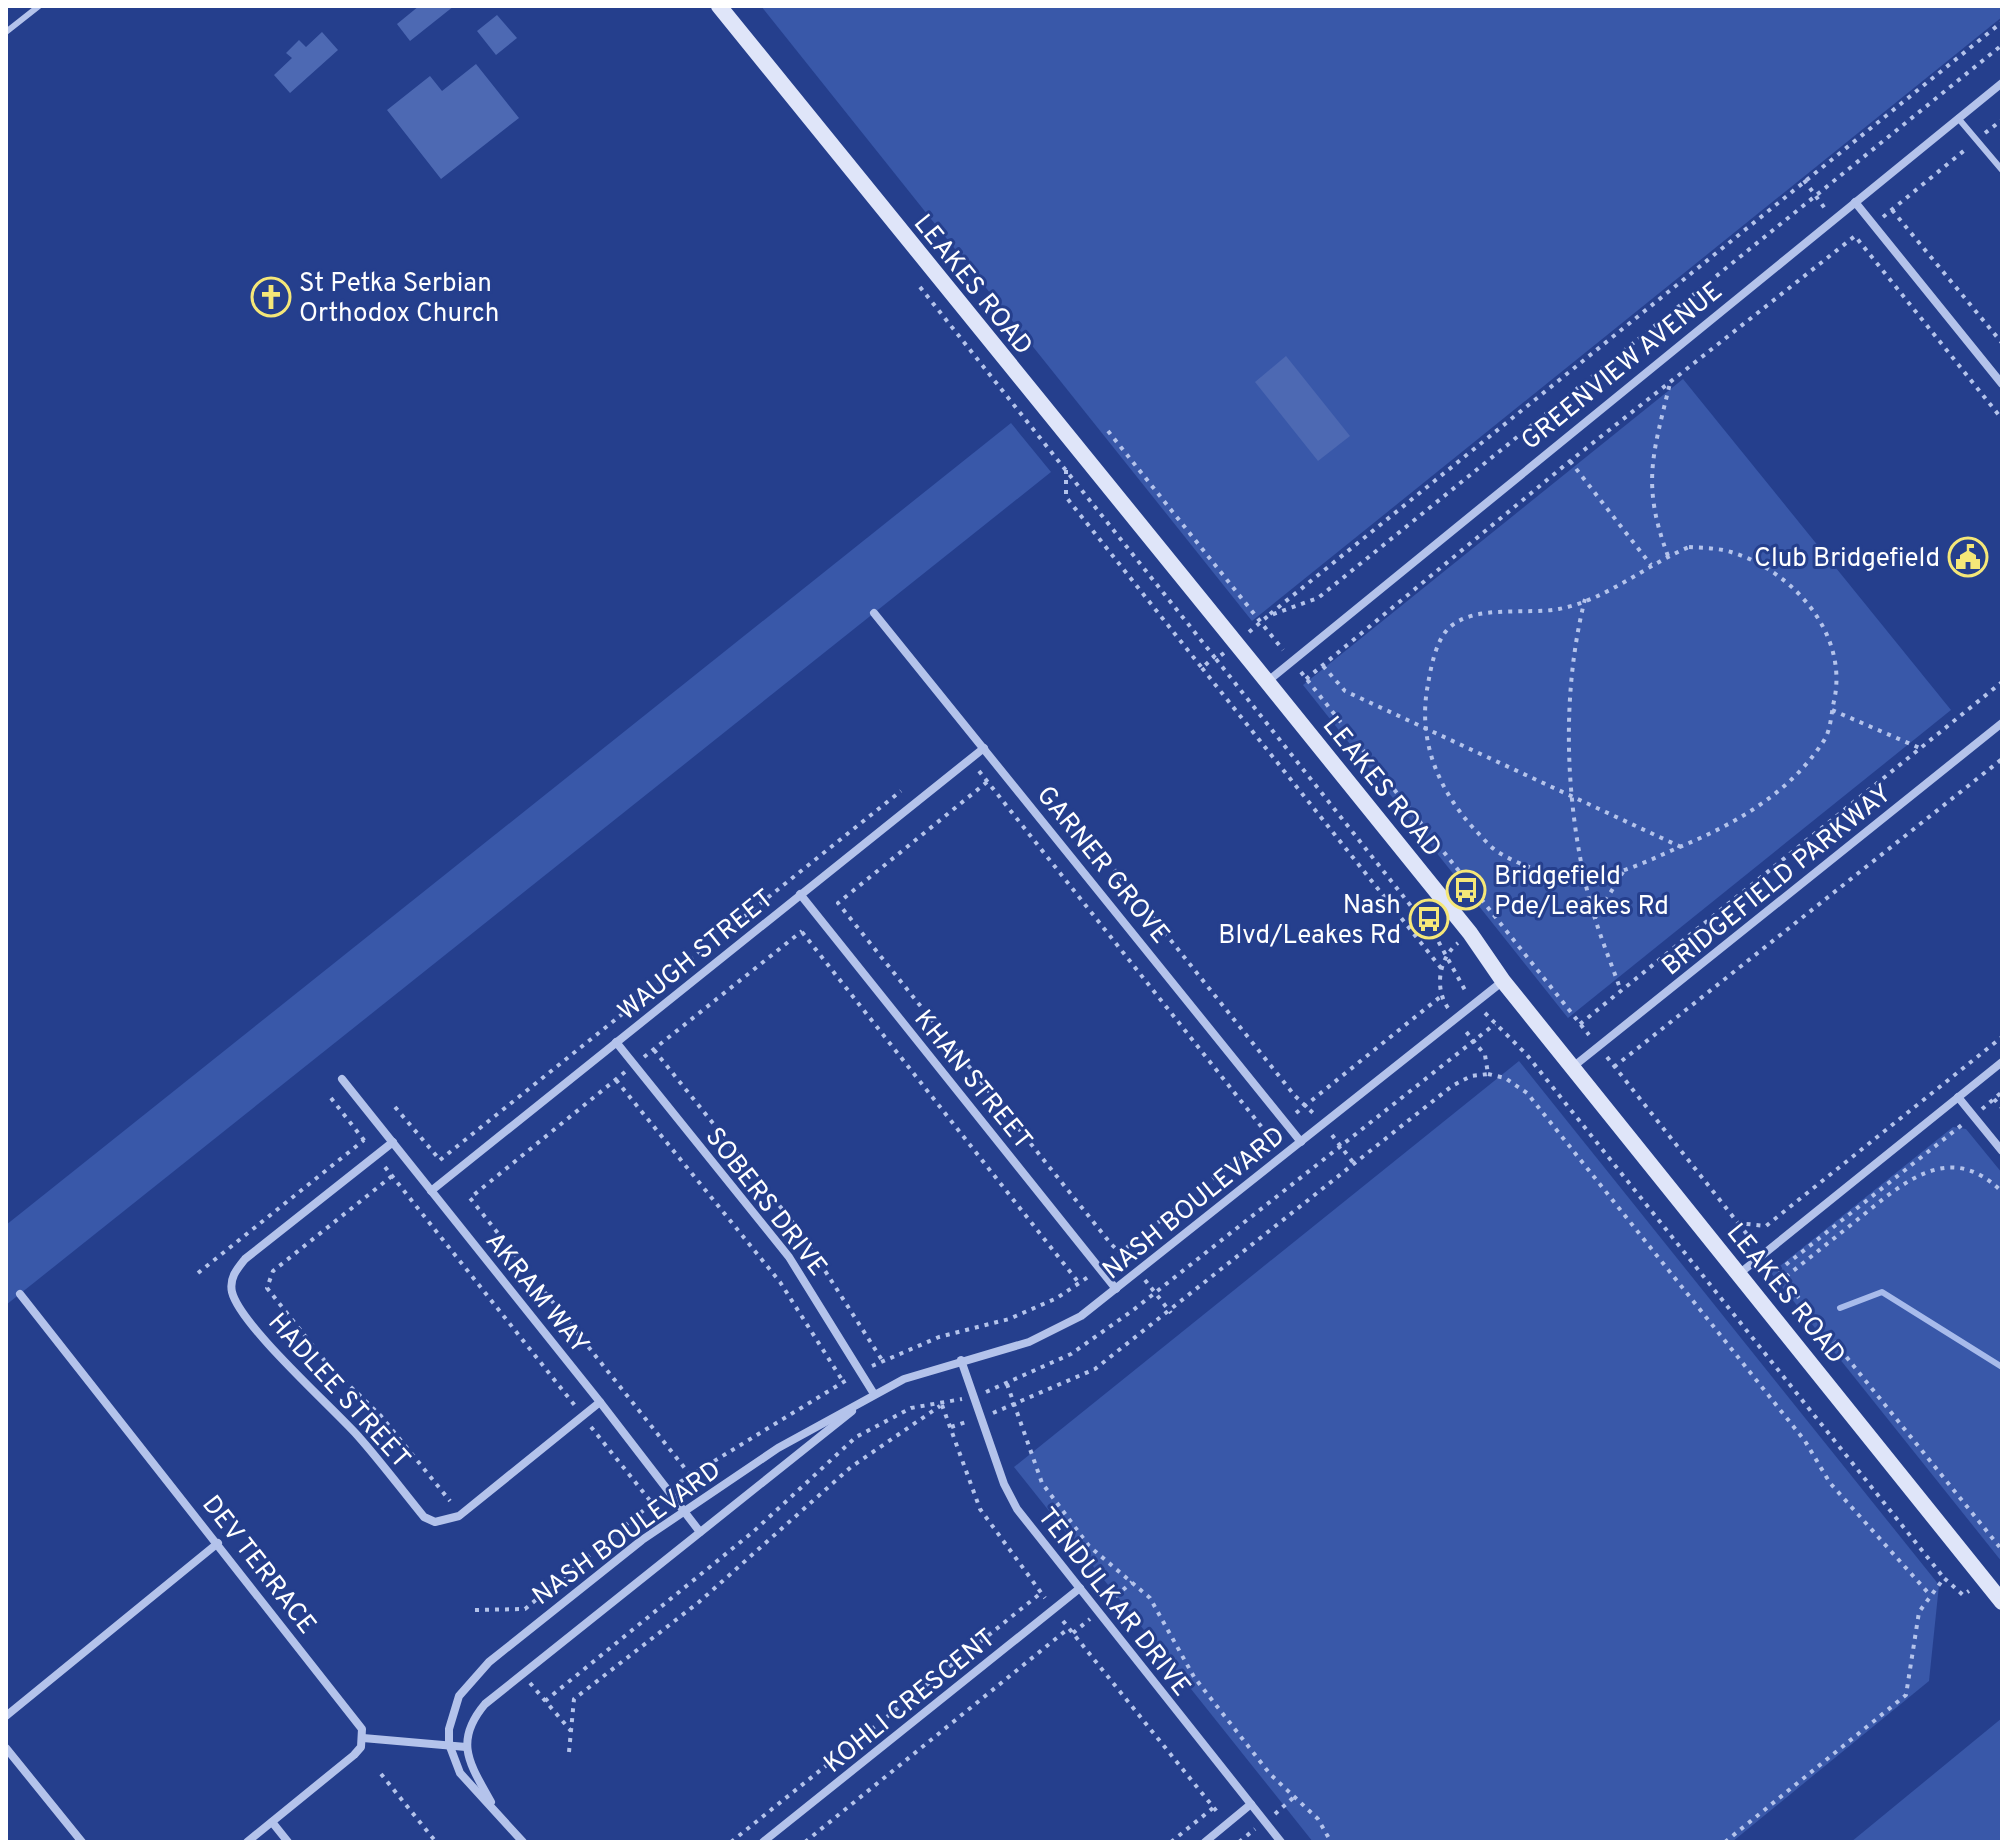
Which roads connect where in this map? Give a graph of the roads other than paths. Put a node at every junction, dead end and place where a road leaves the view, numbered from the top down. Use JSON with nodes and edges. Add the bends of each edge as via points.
{"nodes":[{"id":1,"x":39,"y":6,"type":"edge"},
{"id":2,"x":719,"y":6,"type":"edge"},
{"id":3,"x":6,"y":32,"type":"edge"},
{"id":4,"x":2002,"y":83,"type":"edge"},
{"id":5,"x":1957,"y":117,"type":"junction"},
{"id":6,"x":2002,"y":170,"type":"edge"},
{"id":7,"x":1855,"y":202,"type":"junction"},
{"id":8,"x":2002,"y":384,"type":"edge"},
{"id":9,"x":874,"y":613,"type":"dead end"},
{"id":10,"x":1268,"y":681,"type":"junction"},
{"id":11,"x":2002,"y":723,"type":"edge"},
{"id":12,"x":984,"y":748,"type":"junction"},
{"id":13,"x":800,"y":894,"type":"junction"},
{"id":14,"x":1503,"y":981,"type":"junction"},
{"id":15,"x":616,"y":1042,"type":"junction"},
{"id":16,"x":2002,"y":1062,"type":"edge"},
{"id":17,"x":1574,"y":1066,"type":"junction"},
{"id":18,"x":342,"y":1079,"type":"dead end"},
{"id":19,"x":1958,"y":1097,"type":"junction"},
{"id":20,"x":393,"y":1142,"type":"junction"},
{"id":21,"x":1301,"y":1142,"type":"junction"},
{"id":22,"x":2002,"y":1151,"type":"edge"},
{"id":23,"x":431,"y":1191,"type":"junction"},
{"id":24,"x":1740,"y":1273,"type":"junction"},
{"id":25,"x":1116,"y":1289,"type":"junction"},
{"id":26,"x":20,"y":1294,"type":"dead end"},
{"id":27,"x":961,"y":1360,"type":"junction"},
{"id":28,"x":874,"y":1394,"type":"junction"},
{"id":29,"x":600,"y":1402,"type":"junction"},
{"id":30,"x":684,"y":1510,"type":"junction"},
{"id":31,"x":700,"y":1532,"type":"junction"},
{"id":32,"x":218,"y":1543,"type":"junction"},
{"id":33,"x":1080,"y":1588,"type":"junction"},
{"id":34,"x":2002,"y":1602,"type":"edge"},
{"id":35,"x":6,"y":1716,"type":"edge"},
{"id":36,"x":363,"y":1738,"type":"junction"},
{"id":37,"x":449,"y":1744,"type":"junction"},
{"id":38,"x":466,"y":1747,"type":"junction"},
{"id":39,"x":6,"y":1748,"type":"edge"},
{"id":40,"x":1251,"y":1804,"type":"junction"},
{"id":41,"x":496,"y":1812,"type":"junction"},
{"id":42,"x":272,"y":1822,"type":"junction"},
{"id":43,"x":82,"y":1842,"type":"edge"},
{"id":44,"x":247,"y":1842,"type":"edge"},
{"id":45,"x":288,"y":1842,"type":"edge"},
{"id":46,"x":523,"y":1842,"type":"edge"},
{"id":47,"x":763,"y":1842,"type":"edge"},
{"id":48,"x":1205,"y":1842,"type":"edge"},
{"id":49,"x":1281,"y":1842,"type":"edge"}],
"edges":[{"from":1,"to":3,"type":"lane"},
{"from":2,"to":10,"type":"street","name":"LEAKES ROAD"},
{"from":4,"to":5,"type":"street","name":"GREENVIEW AVENUE"},
{"from":5,"to":6,"type":"lane"},
{"from":5,"to":7,"type":"street","name":"GREENVIEW AVENUE"},
{"from":7,"to":8,"type":"street"},
{"from":7,"to":10,"type":"street","name":"GREENVIEW AVENUE"},
{"from":9,"to":12,"type":"street","name":"GARNER GROVE"},
{"from":10,"to":14,"type":"street","name":"LEAKES ROAD"},
{"from":11,"to":17,"type":"street","name":"BRIDGEFIELD PARKWAY"},
{"from":12,"to":13,"type":"street","name":"WAUGH STREET"},
{"from":12,"to":21,"type":"street","name":"GARNER GROVE"},
{"from":13,"to":15,"type":"street","name":"WAUGH STREET"},
{"from":13,"to":25,"type":"street","name":"KHAN STREET"},
{"from":14,"to":17,"type":"street","name":"LEAKES ROAD"},
{"from":14,"to":21,"type":"street","name":"NASH BOULEVARD"},
{"from":15,"to":23,"type":"street","name":"WAUGH STREET"},
{"from":15,"to":28,"type":"street","name":"SOBERS DRIVE","via":[[789,1257]]},
{"from":16,"to":19,"type":"street"},
{"from":17,"to":24,"type":"street","name":"LEAKES ROAD"},
{"from":18,"to":20,"type":"street","name":"AKRAM WAY"},
{"from":19,"to":22,"type":"street"},
{"from":19,"to":24,"type":"street"},
{"from":20,"to":23,"type":"street","name":"AKRAM WAY"},
{"from":20,"to":29,"type":"street","name":"HADLEE STREET","via":[[236,1270],[232,1287],[239,1306],[424,1517],[435,1522],[459,1516]]},
{"from":21,"to":25,"type":"street","name":"NASH BOULEVARD"},
{"from":23,"to":29,"type":"street","name":"AKRAM WAY"},
{"from":24,"to":34,"type":"street","name":"LEAKES ROAD"},
{"from":25,"to":27,"type":"street","name":"NASH BOULEVARD","via":[[1081,1316],[1040,1337]]},
{"from":26,"to":32,"type":"street","name":"DEV TERRACE"},
{"from":27,"to":28,"type":"street","name":"NASH BOULEVARD"},
{"from":27,"to":33,"type":"street","name":"TENDULKAR DRIVE","via":[[1017,1509]]},
{"from":28,"to":30,"type":"street","name":"NASH BOULEVARD"},
{"from":28,"to":31,"type":"street","name":"NASH BOULEVARD"},
{"from":29,"to":30,"type":"street","name":"AKRAM WAY"},
{"from":30,"to":31,"type":"street","name":"AKRAM WAY"},
{"from":30,"to":37,"type":"street","name":"NASH BOULEVARD","via":[[489,1662],[459,1696]]},
{"from":31,"to":38,"type":"street","name":"NASH BOULEVARD","via":[[508,1684],[475,1717]]},
{"from":32,"to":35,"type":"street"},
{"from":32,"to":36,"type":"street","name":"DEV TERRACE","via":[[352,1712]]},
{"from":33,"to":40,"type":"street","name":"TENDULKAR DRIVE"},
{"from":33,"to":47,"type":"street","name":"KOHLI CRESCENT"},
{"from":36,"to":37,"type":"street"},
{"from":36,"to":42,"type":"street","via":[[345,1764]]},
{"from":37,"to":38,"type":"street"},
{"from":37,"to":41,"type":"street","via":[[460,1773]]},
{"from":38,"to":41,"type":"street"},
{"from":39,"to":43,"type":"street"},
{"from":40,"to":48,"type":"street"},
{"from":40,"to":49,"type":"street","name":"TENDULKAR DRIVE"},
{"from":41,"to":46,"type":"street"},
{"from":42,"to":44,"type":"street"},
{"from":42,"to":45,"type":"street"}]}
